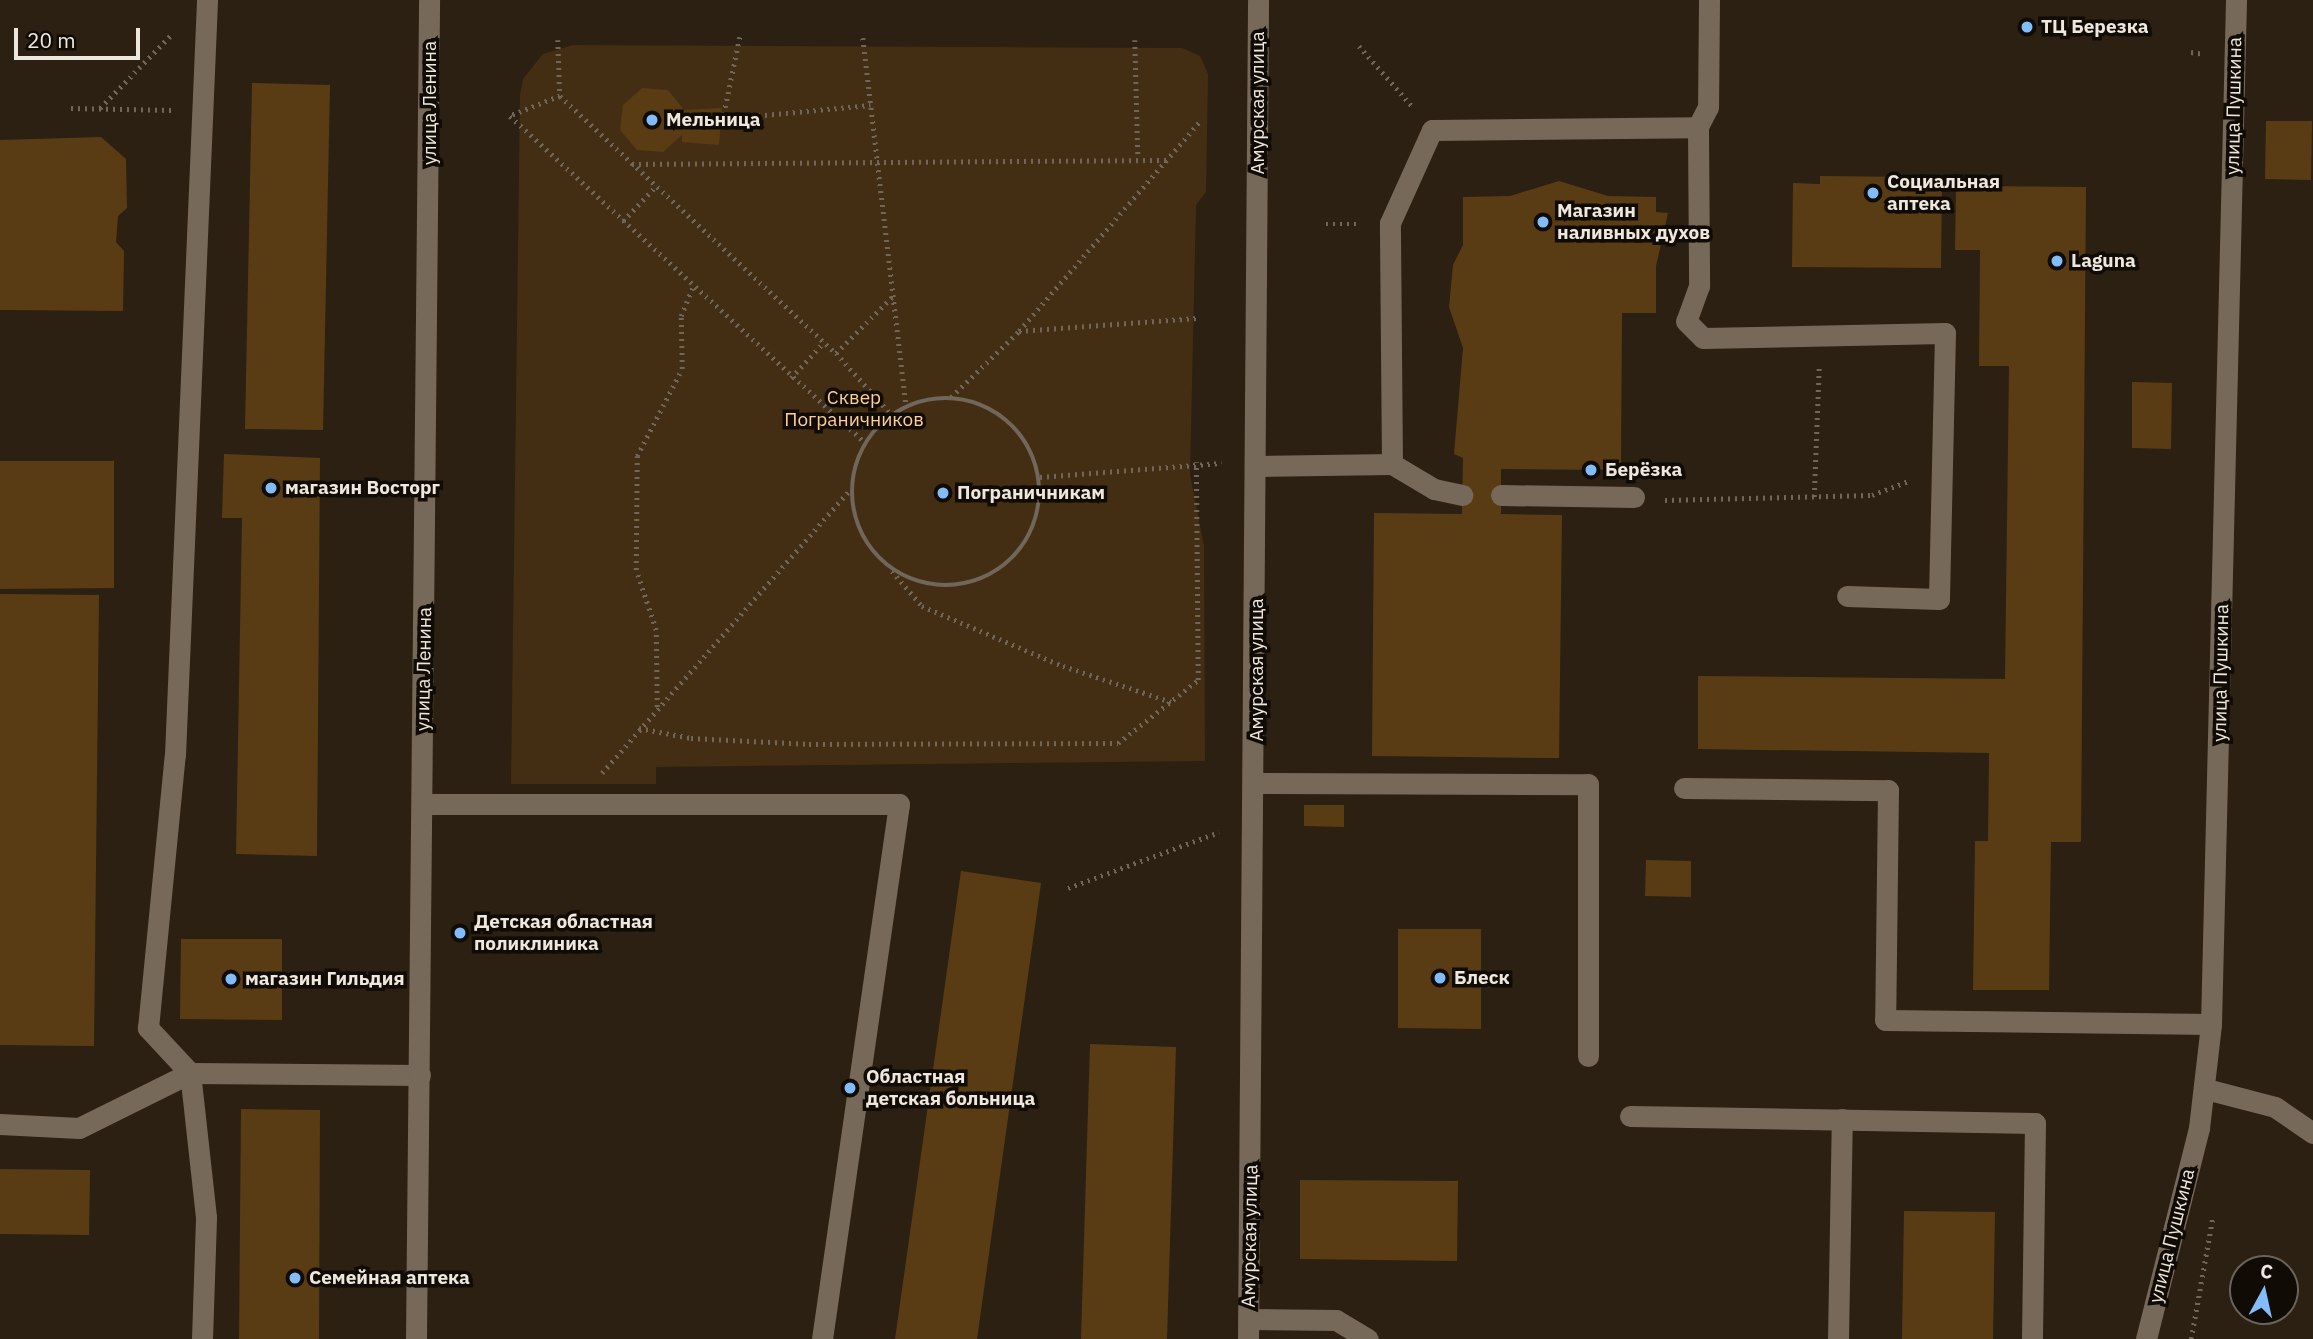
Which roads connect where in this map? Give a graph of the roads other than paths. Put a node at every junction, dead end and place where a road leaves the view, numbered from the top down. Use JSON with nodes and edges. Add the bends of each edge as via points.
{"nodes":[{"id":1,"x":207,"y":0,"type":"edge"},
{"id":2,"x":429,"y":0,"type":"edge"},
{"id":3,"x":1258,"y":0,"type":"edge"},
{"id":4,"x":1709,"y":0,"type":"edge"},
{"id":5,"x":2236,"y":0,"type":"edge"},
{"id":6,"x":1698,"y":127,"type":"junction"},
{"id":7,"x":1392,"y":464,"type":"junction"},
{"id":8,"x":1257,"y":466,"type":"junction"},
{"id":9,"x":1462,"y":495,"type":"dead end"},
{"id":10,"x":1501,"y":495,"type":"dead end"},
{"id":11,"x":1642,"y":498,"type":"road end"},
{"id":12,"x":1847,"y":596,"type":"dead end"},
{"id":13,"x":1256,"y":783,"type":"junction"},
{"id":14,"x":1684,"y":788,"type":"dead end"},
{"id":15,"x":422,"y":804,"type":"junction"},
{"id":16,"x":2211,"y":1024,"type":"junction"},
{"id":17,"x":1588,"y":1056,"type":"dead end"},
{"id":18,"x":190,"y":1073,"type":"junction"},
{"id":19,"x":419,"y":1075,"type":"junction"},
{"id":20,"x":2206,"y":1089,"type":"junction"},
{"id":21,"x":1630,"y":1116,"type":"dead end"},
{"id":22,"x":1842,"y":1119,"type":"junction"},
{"id":23,"x":0,"y":1124,"type":"edge"},
{"id":24,"x":2313,"y":1133,"type":"edge"},
{"id":25,"x":1249,"y":1329,"type":"edge"},
{"id":26,"x":202,"y":1339,"type":"edge"},
{"id":27,"x":416,"y":1339,"type":"edge"},
{"id":28,"x":822,"y":1339,"type":"edge"},
{"id":29,"x":1368,"y":1339,"type":"edge"},
{"id":30,"x":1838,"y":1339,"type":"edge"},
{"id":31,"x":2032,"y":1339,"type":"edge"},
{"id":32,"x":2146,"y":1339,"type":"edge"}],
"edges":[{"from":1,"to":18,"type":"street","via":[[175,755],[148,1028]]},
{"from":2,"to":15,"type":"street","name":"улица Ленина"},
{"from":3,"to":8,"type":"street","name":"Амурская улица"},
{"from":4,"to":6,"type":"street","via":[[1708,107]]},
{"from":5,"to":16,"type":"street","name":"улица Пушкина"},
{"from":6,"to":7,"type":"street","via":[[1432,130],[1390,223]]},
{"from":6,"to":12,"type":"street","via":[[1699,286],[1686,321],[1703,338],[1945,333],[1939,599]]},
{"from":7,"to":8,"type":"street"},
{"from":7,"to":9,"type":"street","via":[[1434,489]]},
{"from":8,"to":13,"type":"street","name":"Амурская улица"},
{"from":10,"to":11,"type":"street"},
{"from":13,"to":17,"type":"street","via":[[1588,783]]},
{"from":13,"to":25,"type":"street","name":"Амурская улица"},
{"from":14,"to":16,"type":"street","via":[[1888,790],[1885,1020]]},
{"from":15,"to":19,"type":"street","name":"улица Ленина"},
{"from":15,"to":28,"type":"street","via":[[899,804]]},
{"from":16,"to":20,"type":"street","name":"улица Пушкина"},
{"from":18,"to":19,"type":"street"},
{"from":18,"to":23,"type":"street","via":[[79,1128]]},
{"from":18,"to":26,"type":"street","via":[[206,1217]]},
{"from":19,"to":27,"type":"street","name":"улица Ленина"},
{"from":20,"to":24,"type":"street","via":[[2275,1107]]},
{"from":20,"to":32,"type":"street","name":"улица Пушкина"},
{"from":21,"to":22,"type":"street"},
{"from":22,"to":30,"type":"street"},
{"from":22,"to":31,"type":"street","via":[[2035,1122]]},
{"from":25,"to":29,"type":"street","via":[[1336,1320]]}]}
